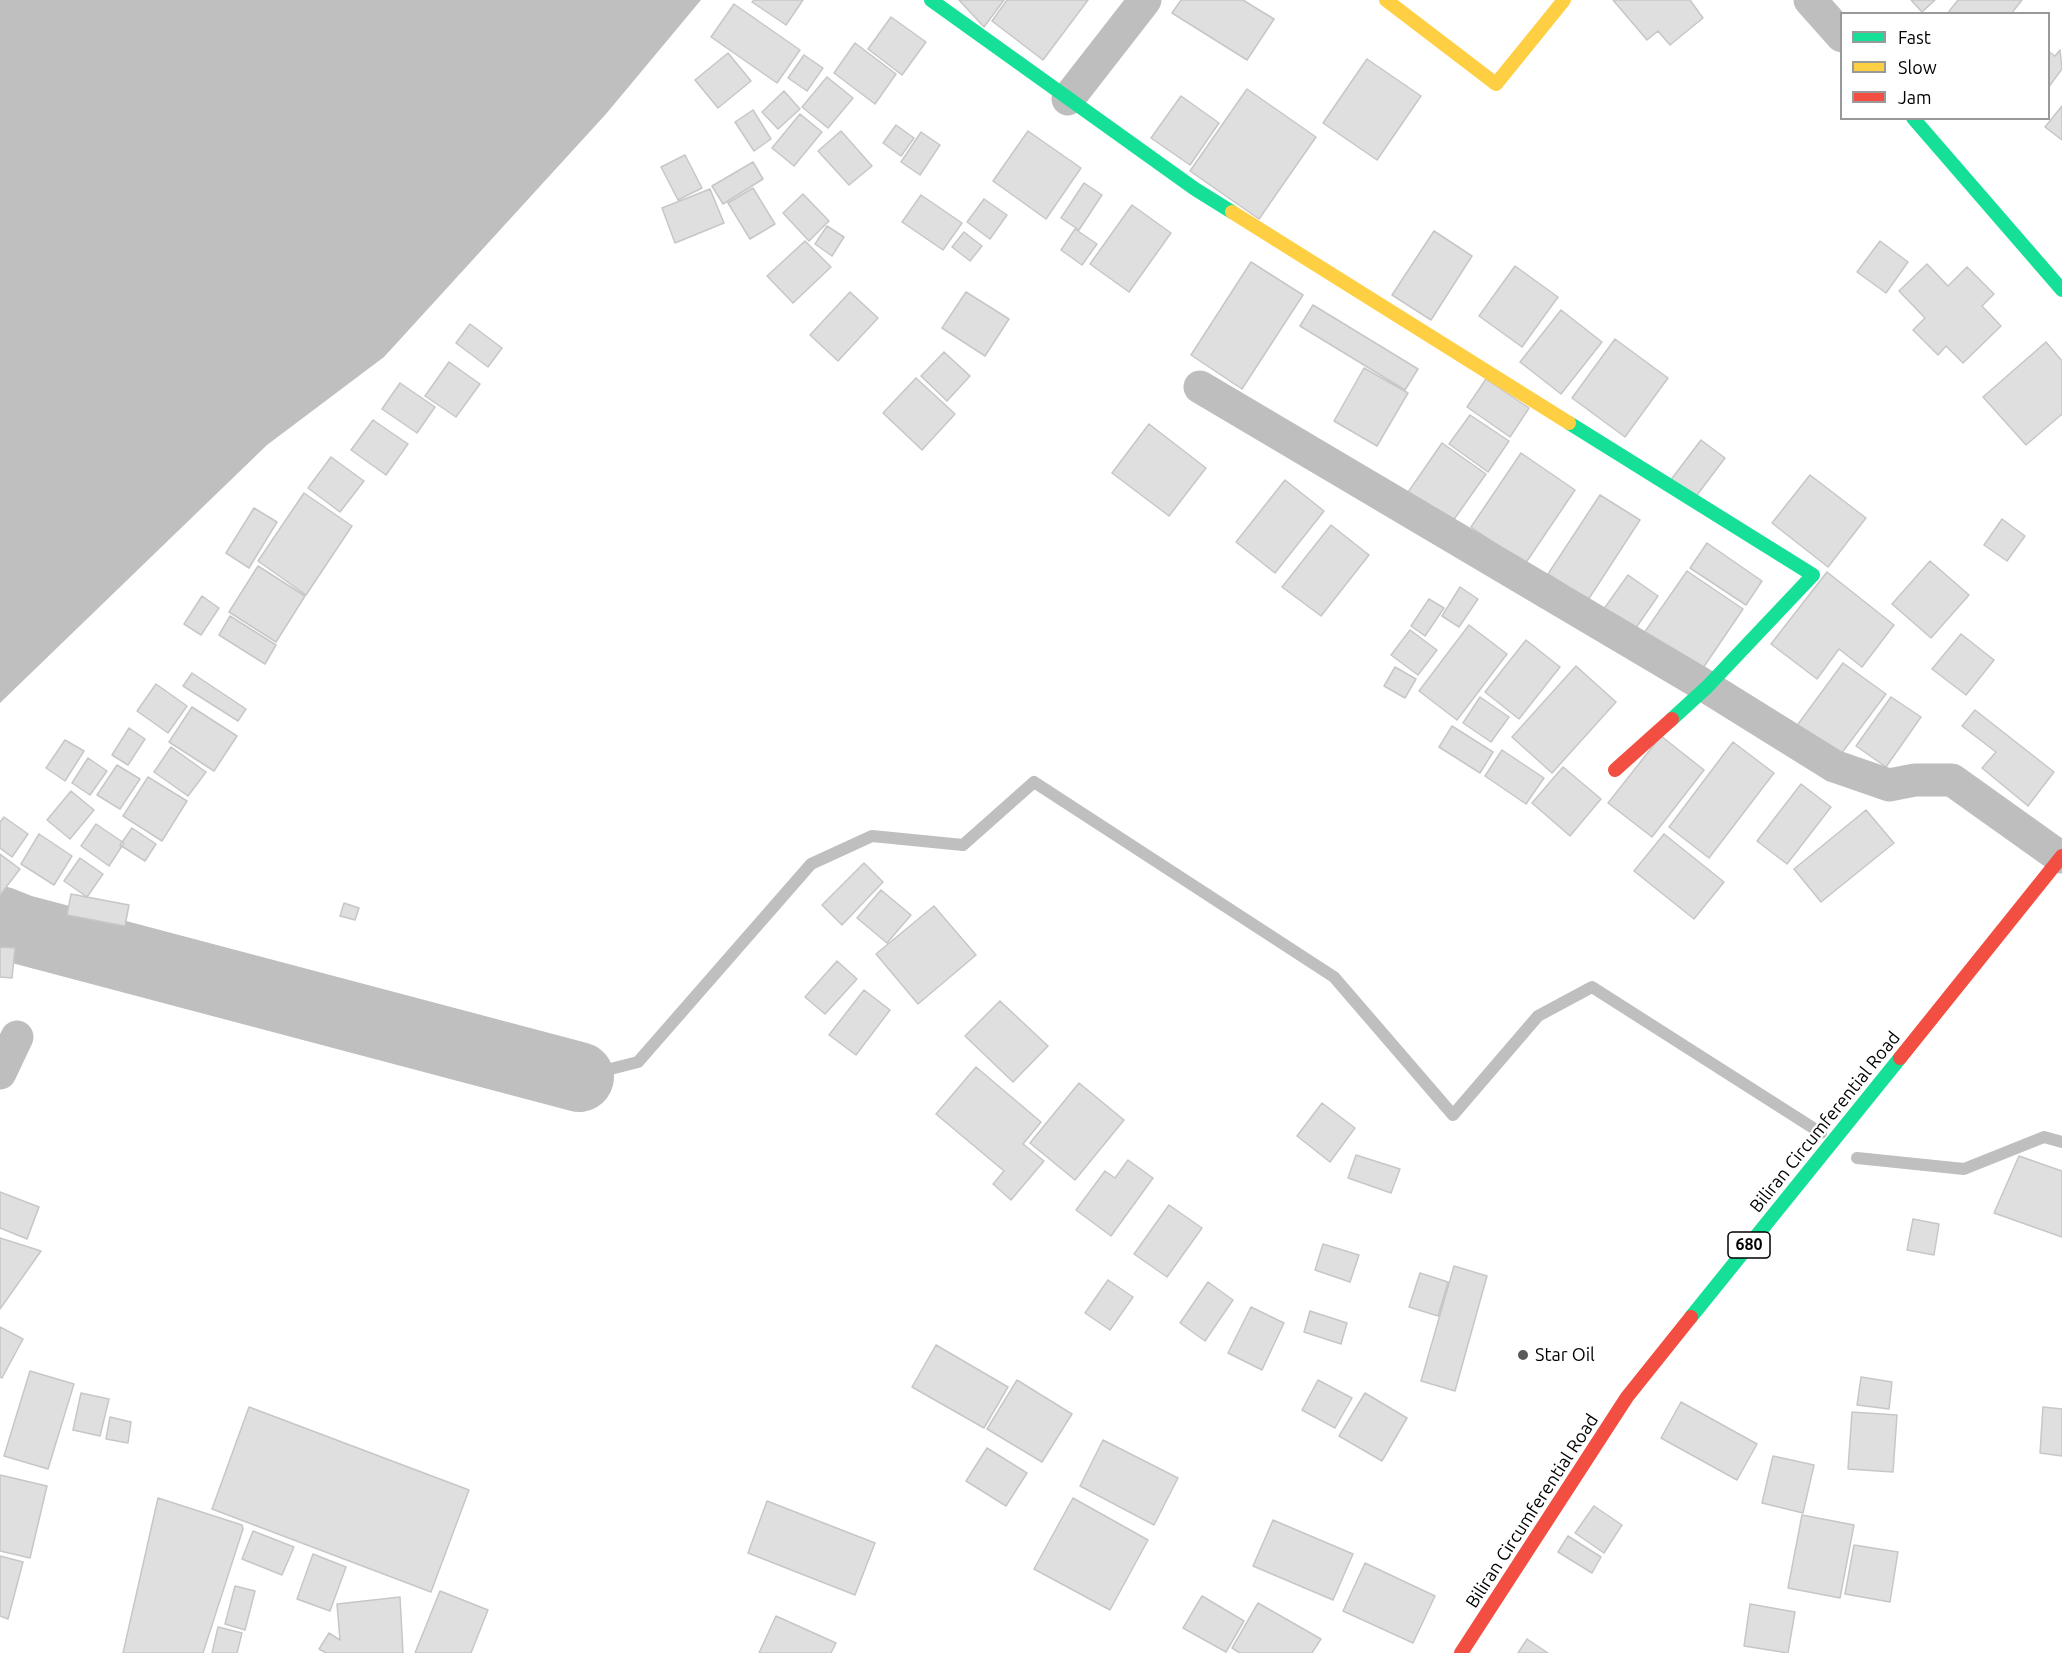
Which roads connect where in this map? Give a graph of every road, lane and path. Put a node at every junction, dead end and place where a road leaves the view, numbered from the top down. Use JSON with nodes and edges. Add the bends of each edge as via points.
{"nodes":[{"id":1,"x":932,"y":0,"type":"edge"},
{"id":2,"x":1145,"y":0,"type":"edge"},
{"id":3,"x":1386,"y":0,"type":"edge"},
{"id":4,"x":1564,"y":0,"type":"edge"},
{"id":5,"x":1810,"y":0,"type":"edge"},
{"id":6,"x":1840,"y":34,"type":"edge"},
{"id":7,"x":1068,"y":99,"type":"junction"},
{"id":8,"x":1915,"y":120,"type":"edge"},
{"id":9,"x":2062,"y":290,"type":"edge"},
{"id":10,"x":1200,"y":387,"type":"dead end"},
{"id":11,"x":1707,"y":687,"type":"junction"},
{"id":12,"x":1615,"y":770,"type":"dead end"},
{"id":13,"x":2061,"y":857,"type":"edge"},
{"id":14,"x":16,"y":1038,"type":"dead end"},
{"id":15,"x":0,"y":1073,"type":"edge"},
{"id":16,"x":1461,"y":1653,"type":"edge"}],
"edges":[{"from":1,"to":7,"type":"street"},
{"from":2,"to":7,"type":"street"},
{"from":3,"to":4,"type":"street","via":[[1496,84]]},
{"from":5,"to":6,"type":"street"},
{"from":7,"to":11,"type":"street","via":[[1195,189],[1813,575]]},
{"from":8,"to":9,"type":"street"},
{"from":10,"to":11,"type":"street"},
{"from":11,"to":12,"type":"street"},
{"from":11,"to":13,"type":"street","via":[[1834,766],[1889,785],[1952,780]]},
{"from":13,"to":16,"type":"street","name":"Biliran Circumferential Road","number":"680","via":[[1628,1397]]},
{"from":14,"to":15,"type":"street"}]}
